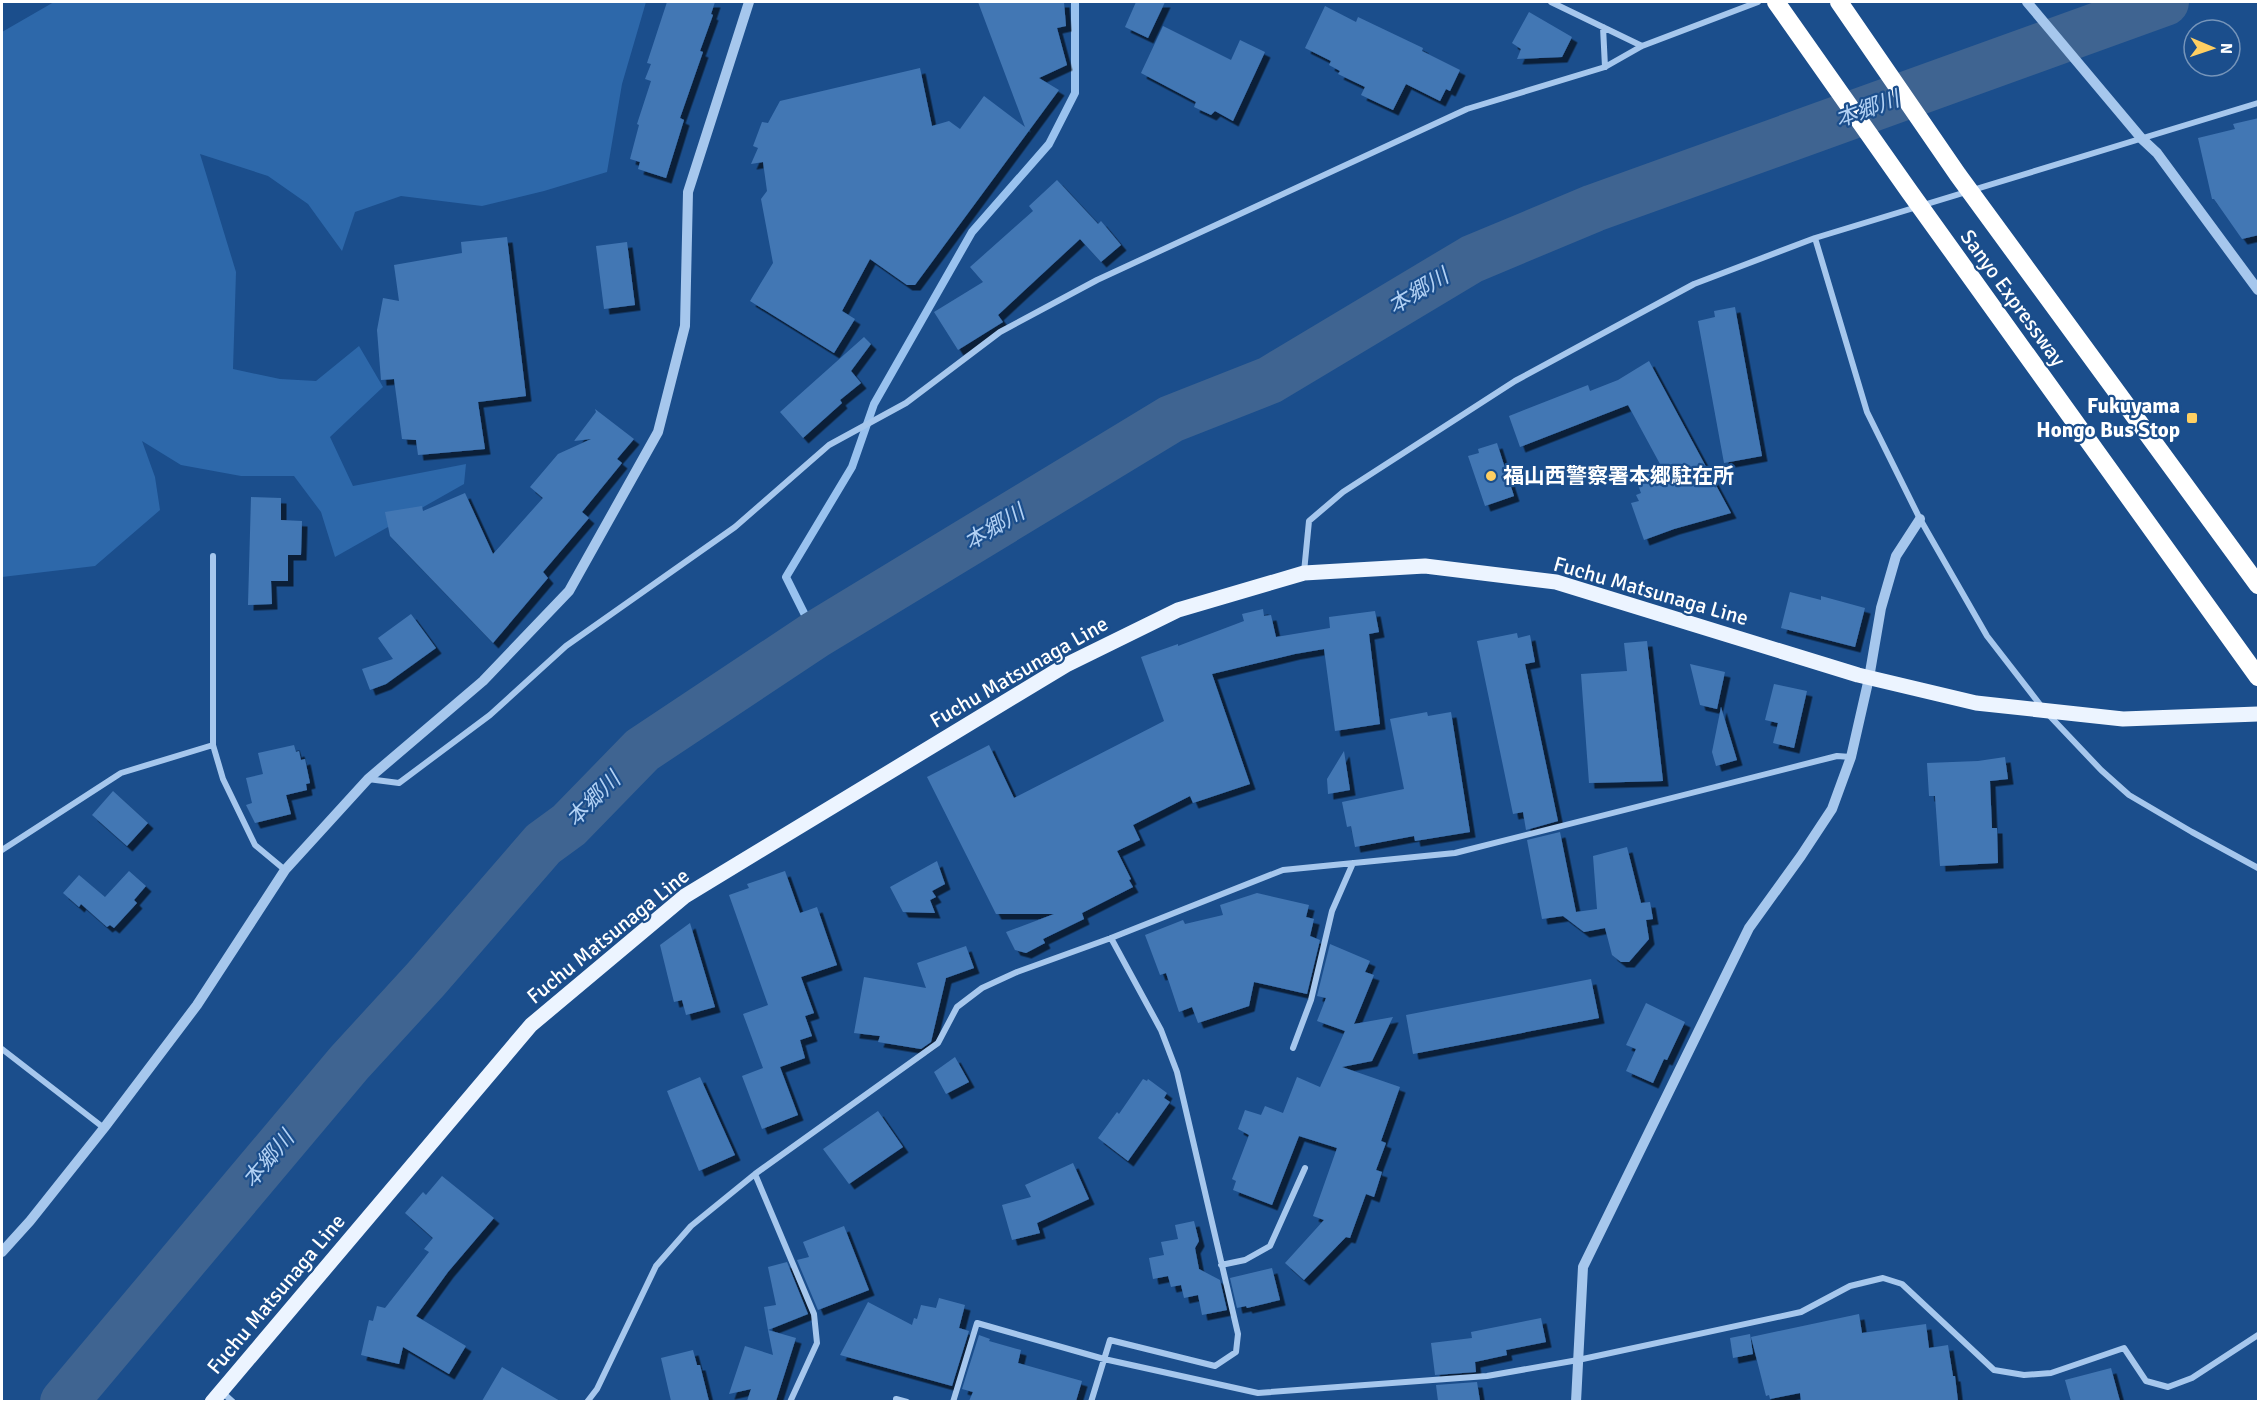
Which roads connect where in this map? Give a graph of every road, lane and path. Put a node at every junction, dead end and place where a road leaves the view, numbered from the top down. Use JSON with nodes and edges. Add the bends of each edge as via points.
{"nodes":[{"id":1,"x":749,"y":2,"type":"edge"},
{"id":2,"x":1551,"y":2,"type":"edge"},
{"id":3,"x":1758,"y":2,"type":"edge"},
{"id":4,"x":1776,"y":2,"type":"edge"},
{"id":5,"x":1839,"y":2,"type":"edge"},
{"id":6,"x":2027,"y":2,"type":"edge"},
{"id":7,"x":1603,"y":27,"type":"junction"},
{"id":8,"x":1642,"y":46,"type":"junction"},
{"id":9,"x":1605,"y":67,"type":"junction"},
{"id":10,"x":2259,"y":103,"type":"edge"},
{"id":11,"x":2142,"y":139,"type":"junction"},
{"id":12,"x":1815,"y":238,"type":"junction"},
{"id":13,"x":2259,"y":290,"type":"edge"},
{"id":14,"x":1920,"y":519,"type":"junction"},
{"id":15,"x":213,"y":556,"type":"dead end"},
{"id":16,"x":1304,"y":573,"type":"junction"},
{"id":17,"x":2259,"y":585,"type":"edge"},
{"id":18,"x":2256,"y":673,"type":"edge"},
{"id":19,"x":1869,"y":678,"type":"junction"},
{"id":20,"x":2045,"y":711,"type":"junction"},
{"id":21,"x":2259,"y":714,"type":"edge"},
{"id":22,"x":213,"y":745,"type":"junction"},
{"id":23,"x":1851,"y":757,"type":"junction"},
{"id":24,"x":368,"y":779,"type":"junction"},
{"id":25,"x":2,"y":850,"type":"edge"},
{"id":26,"x":1353,"y":863,"type":"junction"},
{"id":27,"x":2259,"y":868,"type":"edge"},
{"id":28,"x":285,"y":870,"type":"junction"},
{"id":29,"x":1111,"y":938,"type":"junction"},
{"id":30,"x":1293,"y":1048,"type":"dead end"},
{"id":31,"x":2,"y":1049,"type":"edge"},
{"id":32,"x":104,"y":1128,"type":"junction"},
{"id":33,"x":1305,"y":1168,"type":"dead end"},
{"id":34,"x":755,"y":1174,"type":"junction"},
{"id":35,"x":2,"y":1252,"type":"edge"},
{"id":36,"x":1221,"y":1265,"type":"junction"},
{"id":37,"x":2259,"y":1335,"type":"edge"},
{"id":38,"x":1104,"y":1359,"type":"junction"},
{"id":39,"x":1578,"y":1360,"type":"junction"},
{"id":40,"x":222,"y":1398,"type":"edge"},
{"id":41,"x":587,"y":1401,"type":"edge"},
{"id":42,"x":790,"y":1401,"type":"edge"},
{"id":43,"x":896,"y":1401,"type":"edge"},
{"id":44,"x":907,"y":1401,"type":"edge"},
{"id":45,"x":953,"y":1401,"type":"edge"},
{"id":46,"x":1091,"y":1401,"type":"edge"},
{"id":47,"x":1576,"y":1401,"type":"edge"}],
"edges":[{"from":1,"to":24,"type":"street","via":[[688,192],[685,326],[658,432],[569,591],[483,681]]},
{"from":2,"to":7,"type":"street"},
{"from":3,"to":8,"type":"street"},
{"from":4,"to":18,"type":"highway","name":"Sanyo Expressway"},
{"from":5,"to":17,"type":"highway","name":"Sanyo Expressway","via":[[1995,226]]},
{"from":6,"to":11,"type":"street"},
{"from":7,"to":8,"type":"street"},
{"from":7,"to":9,"type":"street"},
{"from":8,"to":9,"type":"street"},
{"from":9,"to":24,"type":"street","via":[[1467,110],[1097,279],[1000,333],[906,403],[829,445],[735,527],[566,646],[490,715],[399,783]]},
{"from":10,"to":11,"type":"street"},
{"from":11,"to":12,"type":"street"},
{"from":11,"to":13,"type":"street","via":[[2157,153]]},
{"from":12,"to":14,"type":"street","via":[[1867,412]]},
{"from":12,"to":16,"type":"street","via":[[1694,284],[1515,381],[1352,486],[1309,521]]},
{"from":14,"to":19,"type":"street","via":[[1896,556],[1881,608]]},
{"from":14,"to":20,"type":"street","via":[[1987,636]]},
{"from":15,"to":22,"type":"street"},
{"from":16,"to":19,"type":"main road","name":"Fuchu Matsunaga Line","via":[[1425,566],[1556,582]]},
{"from":16,"to":40,"type":"main road","name":"Fuchu Matsunaga Line","via":[[1178,610],[1066,664],[685,896],[531,1025]]},
{"from":19,"to":20,"type":"main road","name":"Fuchu Matsunaga Line","via":[[1976,703]]},
{"from":19,"to":23,"type":"street"},
{"from":20,"to":21,"type":"main road","name":"Fuchu Matsunaga Line","via":[[2123,719]]},
{"from":20,"to":27,"type":"street","via":[[2129,795]]},
{"from":22,"to":25,"type":"street","via":[[121,773]]},
{"from":22,"to":28,"type":"street","via":[[223,778],[255,845]]},
{"from":23,"to":26,"type":"street","via":[[1837,756],[1455,854]]},
{"from":23,"to":39,"type":"street","via":[[1832,809],[1749,928],[1583,1267]]},
{"from":24,"to":28,"type":"street"},
{"from":26,"to":29,"type":"street","via":[[1283,870]]},
{"from":26,"to":30,"type":"street","via":[[1332,911],[1311,1000]]},
{"from":28,"to":32,"type":"street","via":[[197,1005]]},
{"from":29,"to":34,"type":"street","via":[[982,988],[957,1007],[939,1043]]},
{"from":29,"to":36,"type":"street","via":[[1161,1030],[1176,1072]]},
{"from":31,"to":32,"type":"street"},
{"from":32,"to":35,"type":"street"},
{"from":33,"to":36,"type":"street","via":[[1270,1246],[1245,1260]]},
{"from":34,"to":41,"type":"street","via":[[691,1226],[656,1266],[597,1389]]},
{"from":34,"to":42,"type":"street","via":[[814,1314],[817,1344]]},
{"from":36,"to":38,"type":"street","via":[[1238,1334],[1236,1352],[1215,1366],[1110,1340]]},
{"from":37,"to":39,"type":"street","via":[[2192,1378],[2168,1387],[2146,1381],[2124,1348],[2052,1373],[2024,1375],[1994,1370],[1902,1284],[1883,1278],[1850,1286],[1801,1312]]},
{"from":38,"to":39,"type":"street","via":[[1258,1393],[1487,1376]]},
{"from":38,"to":45,"type":"street","via":[[977,1323]]},
{"from":38,"to":46,"type":"street"},
{"from":39,"to":47,"type":"street"},
{"from":43,"to":44,"type":"street"}]}
